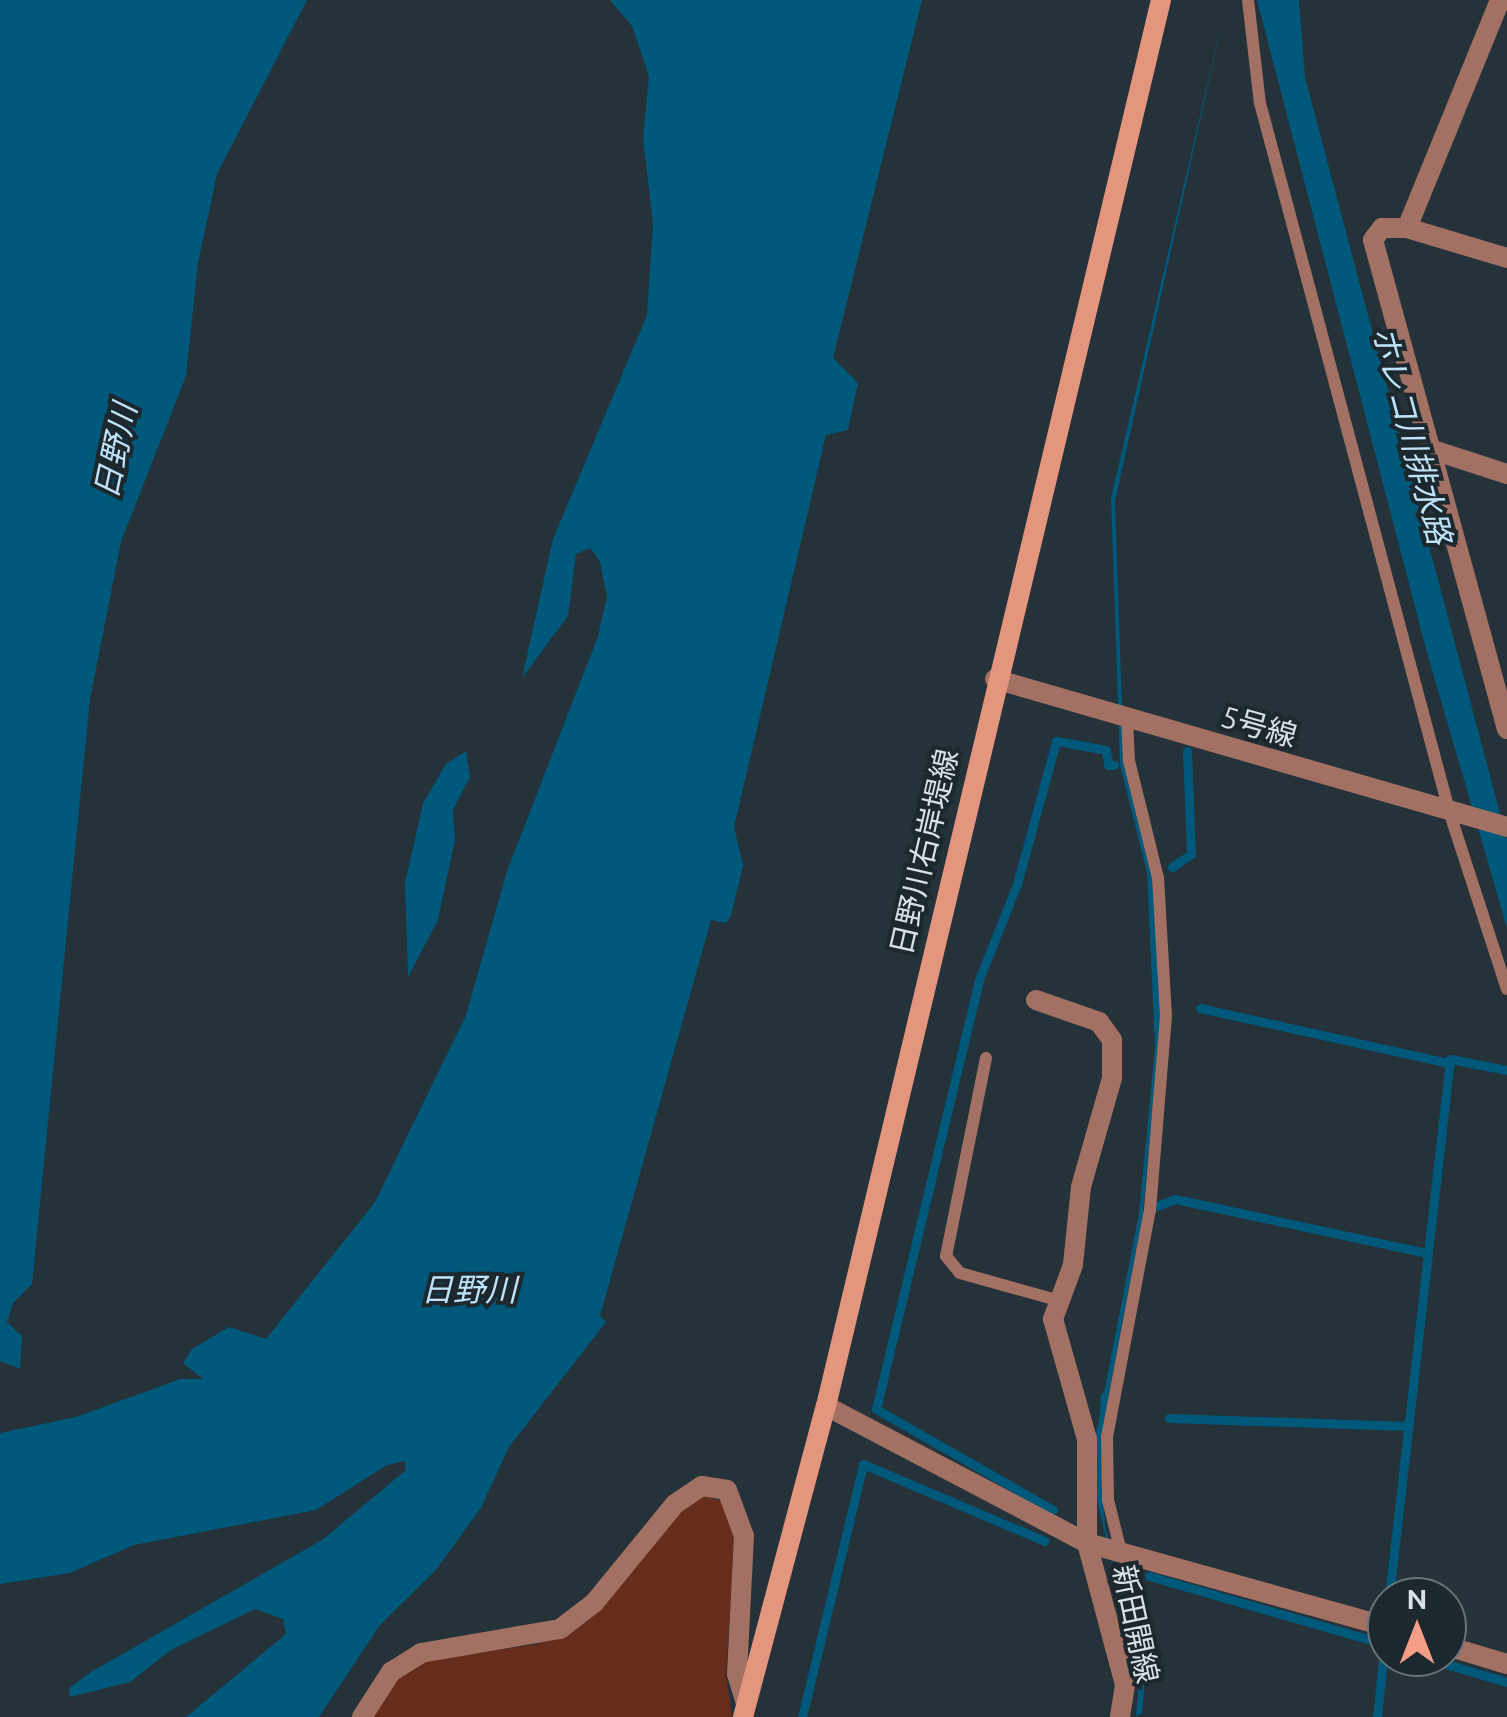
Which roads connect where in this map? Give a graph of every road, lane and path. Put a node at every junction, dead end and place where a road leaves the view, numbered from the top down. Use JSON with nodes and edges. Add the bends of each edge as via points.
{"nodes":[{"id":1,"x":1162,"y":0,"type":"edge"},
{"id":2,"x":1248,"y":0,"type":"edge"},
{"id":3,"x":1500,"y":0,"type":"edge"},
{"id":4,"x":1408,"y":228,"type":"junction"},
{"id":5,"x":1507,"y":258,"type":"edge"},
{"id":6,"x":1426,"y":448,"type":"junction"},
{"id":7,"x":1507,"y":474,"type":"edge"},
{"id":8,"x":995,"y":679,"type":"junction"},
{"id":9,"x":1127,"y":718,"type":"junction"},
{"id":10,"x":1507,"y":729,"type":"edge"},
{"id":11,"x":1455,"y":815,"type":"junction"},
{"id":12,"x":1507,"y":827,"type":"edge"},
{"id":13,"x":1507,"y":989,"type":"edge"},
{"id":14,"x":1036,"y":1000,"type":"dead end"},
{"id":15,"x":986,"y":1058,"type":"dead end"},
{"id":16,"x":1060,"y":1301,"type":"junction"},
{"id":17,"x":826,"y":1406,"type":"junction"},
{"id":18,"x":1087,"y":1543,"type":"junction"},
{"id":19,"x":1121,"y":1552,"type":"junction"},
{"id":20,"x":1367,"y":1621,"type":"edge"},
{"id":21,"x":1467,"y":1652,"type":"edge"},
{"id":22,"x":1507,"y":1664,"type":"edge"},
{"id":23,"x":745,"y":1710,"type":"edge"},
{"id":24,"x":362,"y":1717,"type":"edge"},
{"id":25,"x":1120,"y":1717,"type":"edge"}],
"edges":[{"from":1,"to":8,"type":"street","name":"日野川右岸堤線"},
{"from":2,"to":11,"type":"lane","via":[[1260,104]]},
{"from":3,"to":4,"type":"street"},
{"from":4,"to":5,"type":"street"},
{"from":4,"to":6,"type":"street","via":[[1382,228],[1373,240]]},
{"from":6,"to":7,"type":"street"},
{"from":6,"to":10,"type":"street"},
{"from":8,"to":9,"type":"street","name":"5号線"},
{"from":8,"to":17,"type":"street","name":"日野川右岸堤線"},
{"from":9,"to":11,"type":"street","name":"5号線"},
{"from":9,"to":19,"type":"lane","via":[[1129,761],[1158,878],[1166,1016],[1150,1210],[1107,1437],[1108,1500]]},
{"from":11,"to":12,"type":"street","name":"5号線"},
{"from":11,"to":13,"type":"lane"},
{"from":14,"to":16,"type":"street","name":"新田開線","via":[[1099,1022],[1112,1040],[1112,1078],[1081,1186],[1074,1265]]},
{"from":15,"to":16,"type":"lane","via":[[946,1256],[960,1274]]},
{"from":16,"to":18,"type":"street","name":"新田開線","via":[[1053,1319],[1061,1363],[1087,1439]]},
{"from":17,"to":18,"type":"street"},
{"from":17,"to":23,"type":"street","name":"日野川右岸堤線"},
{"from":18,"to":19,"type":"street"},
{"from":18,"to":25,"type":"street","name":"新田開線","via":[[1125,1685]]},
{"from":19,"to":20,"type":"street"},
{"from":21,"to":22,"type":"street"},
{"from":23,"to":24,"type":"street","via":[[737,1674],[744,1536],[727,1490],[702,1486],[675,1504],[594,1604],[560,1629],[421,1653],[391,1672]]}]}
